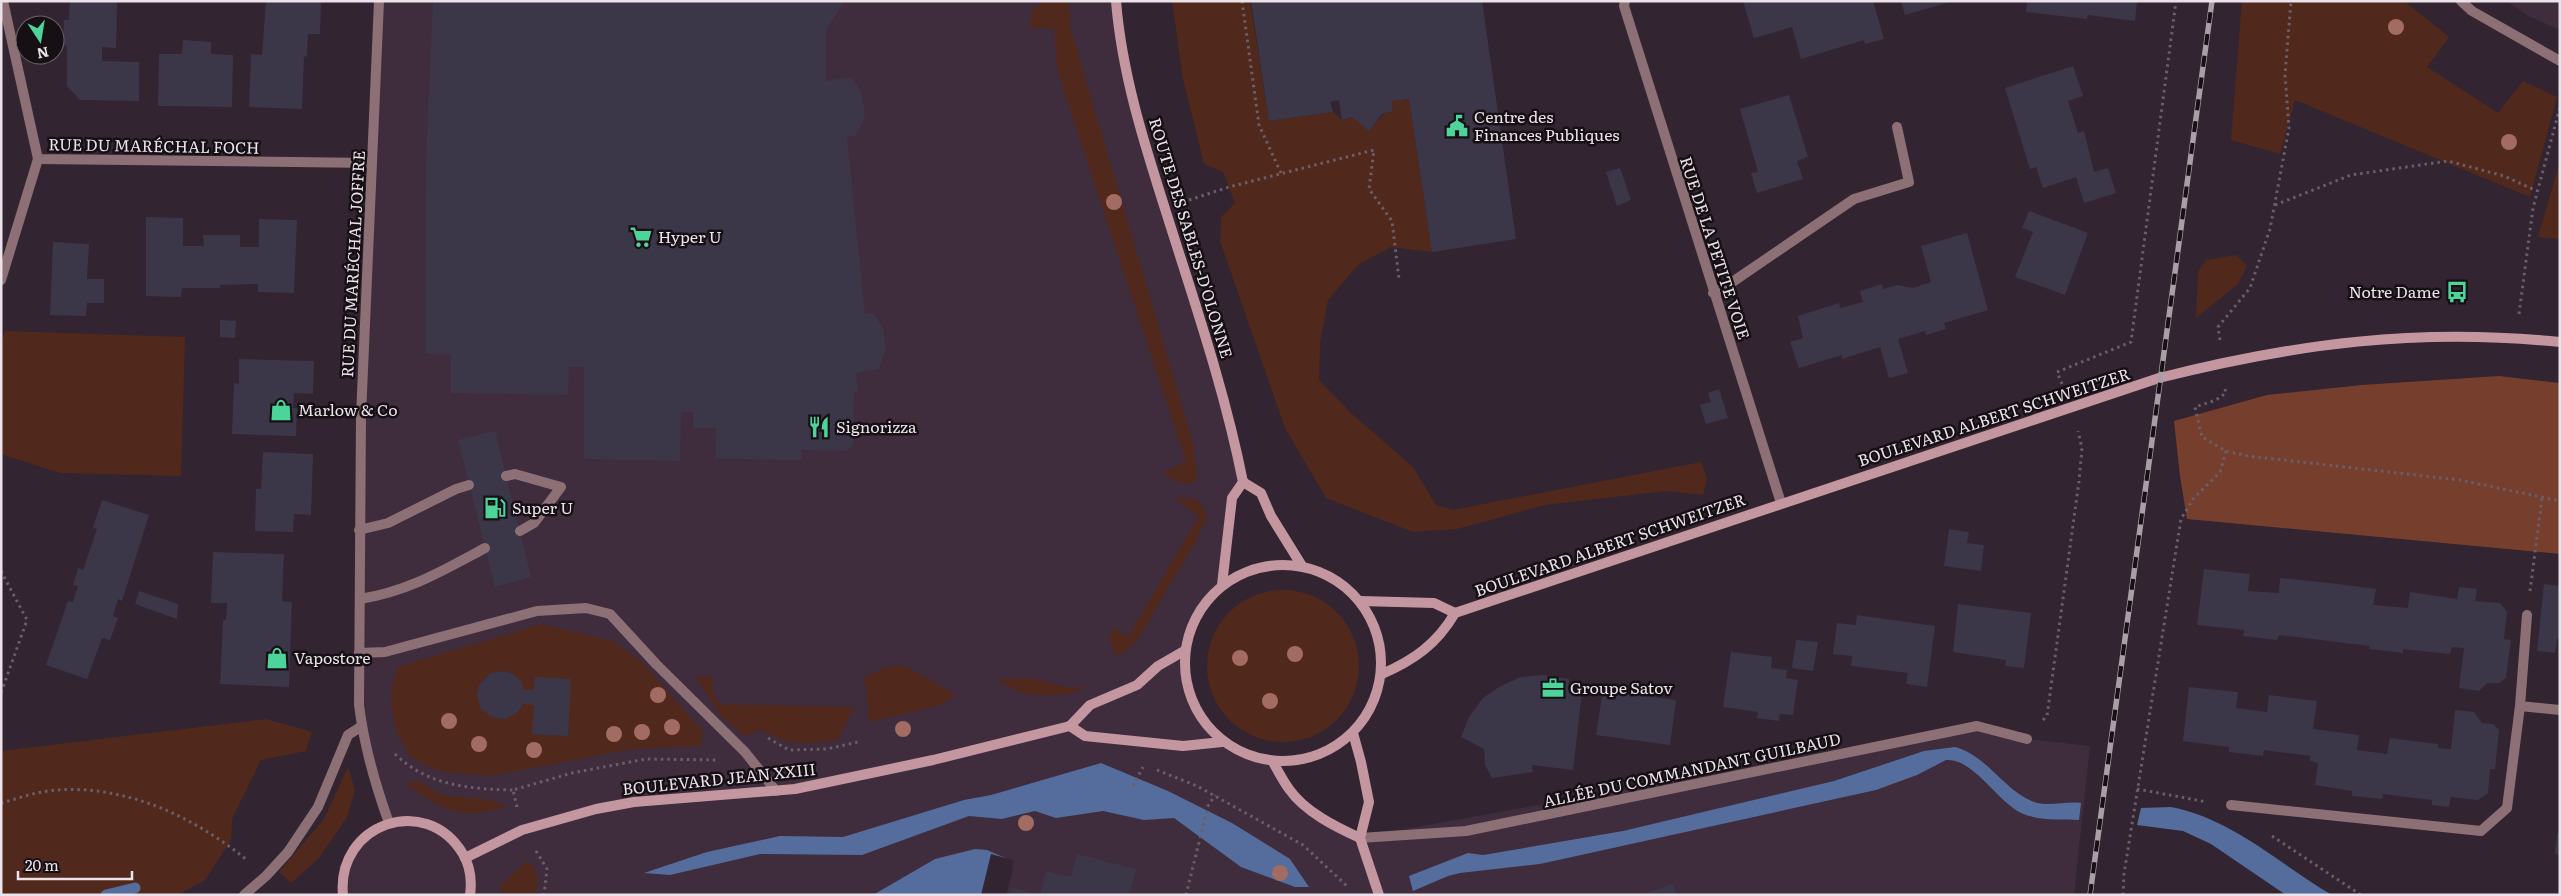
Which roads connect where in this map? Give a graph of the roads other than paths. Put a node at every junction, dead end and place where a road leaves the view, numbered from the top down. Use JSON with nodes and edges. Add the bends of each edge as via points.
{"nodes":[{"id":1,"x":3,"y":1,"type":"edge"},
{"id":2,"x":378,"y":1,"type":"edge"},
{"id":3,"x":1116,"y":1,"type":"edge"},
{"id":4,"x":1625,"y":1,"type":"edge"},
{"id":5,"x":2461,"y":1,"type":"edge"},
{"id":6,"x":2560,"y":61,"type":"edge"},
{"id":7,"x":1897,"y":127,"type":"dead end"},
{"id":8,"x":38,"y":160,"type":"junction"},
{"id":9,"x":372,"y":163,"type":"junction"},
{"id":10,"x":1,"y":280,"type":"edge"},
{"id":11,"x":1713,"y":293,"type":"junction"},
{"id":12,"x":2560,"y":342,"type":"edge"},
{"id":13,"x":506,"y":476,"type":"dead end"},
{"id":14,"x":1243,"y":482,"type":"junction"},
{"id":15,"x":469,"y":486,"type":"dead end"},
{"id":16,"x":1781,"y":503,"type":"junction"},
{"id":17,"x":360,"y":530,"type":"junction"},
{"id":18,"x":520,"y":532,"type":"dead end"},
{"id":19,"x":485,"y":548,"type":"dead end"},
{"id":20,"x":1302,"y":566,"type":"junction"},
{"id":21,"x":1222,"y":585,"type":"junction"},
{"id":22,"x":360,"y":599,"type":"junction"},
{"id":23,"x":1360,"y":601,"type":"junction"},
{"id":24,"x":1455,"y":613,"type":"junction"},
{"id":25,"x":2527,"y":615,"type":"road end"},
{"id":26,"x":1184,"y":651,"type":"junction"},
{"id":27,"x":359,"y":653,"type":"junction"},
{"id":28,"x":1382,"y":674,"type":"junction"},
{"id":29,"x":2520,"y":706,"type":"junction"},
{"id":30,"x":2560,"y":710,"type":"edge"},
{"id":31,"x":362,"y":726,"type":"junction"},
{"id":32,"x":1070,"y":726,"type":"junction"},
{"id":33,"x":1353,"y":733,"type":"junction"},
{"id":34,"x":2027,"y":739,"type":"dead end"},
{"id":35,"x":1222,"y":742,"type":"junction"},
{"id":36,"x":1273,"y":762,"type":"junction"},
{"id":37,"x":776,"y":792,"type":"junction"},
{"id":38,"x":2232,"y":805,"type":"road end"},
{"id":39,"x":389,"y":823,"type":"junction"},
{"id":40,"x":1360,"y":838,"type":"junction"},
{"id":41,"x":465,"y":858,"type":"junction"},
{"id":42,"x":244,"y":895,"type":"edge"},
{"id":43,"x":343,"y":895,"type":"edge"},
{"id":44,"x":470,"y":895,"type":"edge"},
{"id":45,"x":1379,"y":895,"type":"edge"}],
"edges":[{"from":1,"to":8,"type":"street","name":"RUE DU MARÉCHAL FOCH"},
{"from":2,"to":9,"type":"street","name":"RUE DU MARÉCHAL JOFFRE"},
{"from":3,"to":14,"type":"main road","name":"ROUTE DES SABLES-D'OLONNE","via":[[1141,131],[1210,349]]},
{"from":4,"to":11,"type":"street","name":"RUE DE LA PETITE VOIE"},
{"from":5,"to":6,"type":"street","via":[[2472,11]]},
{"from":7,"to":11,"type":"street","via":[[1909,182],[1854,199]]},
{"from":8,"to":9,"type":"street","name":"RUE DU MARÉCHAL FOCH"},
{"from":8,"to":10,"type":"street"},
{"from":9,"to":17,"type":"street","name":"RUE DU MARÉCHAL JOFFRE","via":[[361,416]]},
{"from":11,"to":16,"type":"street","name":"RUE DE LA PETITE VOIE"},
{"from":12,"to":16,"type":"main road","name":"BOULEVARD ALBERT SCHWEITZER","via":[[2452,335],[2366,339],[2223,362],[2159,378]]},
{"from":13,"to":18,"type":"street","via":[[515,474],[561,487],[534,523]]},
{"from":14,"to":20,"type":"main road","via":[[1262,493],[1271,516]]},
{"from":14,"to":21,"type":"main road","via":[[1232,498]]},
{"from":15,"to":17,"type":"street","via":[[456,489],[388,523]]},
{"from":16,"to":24,"type":"main road","name":"BOULEVARD ALBERT SCHWEITZER"},
{"from":17,"to":22,"type":"street","name":"RUE DU MARÉCHAL JOFFRE"},
{"from":19,"to":22,"type":"street","via":[[415,586]]},
{"from":20,"to":21,"type":"main road","via":[[1265,567],[1246,572]]},
{"from":20,"to":23,"type":"main road","via":[[1324,573],[1344,585]]},
{"from":21,"to":26,"type":"main road","via":[[1204,604],[1191,626]]},
{"from":22,"to":27,"type":"street","name":"RUE DU MARÉCHAL JOFFRE"},
{"from":23,"to":24,"type":"main road","via":[[1434,603]]},
{"from":23,"to":28,"type":"main road","via":[[1374,623],[1381,648]]},
{"from":24,"to":28,"type":"main road","via":[[1443,633],[1402,665]]},
{"from":25,"to":29,"type":"street"},
{"from":26,"to":32,"type":"main road","via":[[1158,666],[1137,685],[1090,706]]},
{"from":26,"to":35,"type":"main road","via":[[1185,677],[1192,701],[1204,724]]},
{"from":27,"to":31,"type":"street","name":"RUE DU MARÉCHAL JOFFRE"},
{"from":27,"to":37,"type":"street","via":[[385,652],[537,611],[586,608],[610,614],[745,752]]},
{"from":28,"to":33,"type":"main road","via":[[1377,696]]},
{"from":29,"to":30,"type":"street"},
{"from":29,"to":38,"type":"street","via":[[2507,808],[2481,831]]},
{"from":31,"to":39,"type":"street","name":"RUE DU MARÉCHAL JOFFRE","via":[[375,786]]},
{"from":31,"to":42,"type":"street","via":[[348,735],[318,807],[288,852]]},
{"from":32,"to":35,"type":"main road","via":[[1085,736],[1183,746]]},
{"from":32,"to":37,"type":"main road","name":"BOULEVARD JEAN XXIII","via":[[933,760]]},
{"from":33,"to":36,"type":"main road","via":[[1330,751],[1302,760]]},
{"from":33,"to":40,"type":"main road","via":[[1369,802]]},
{"from":34,"to":40,"type":"street","name":"ALLÉE DU COMMANDANT GUILBAUD","via":[[1977,726],[1466,831]]},
{"from":35,"to":36,"type":"main road","via":[[1246,755]]},
{"from":36,"to":40,"type":"main road","via":[[1290,791],[1308,807],[1331,826]]},
{"from":37,"to":41,"type":"main road","name":"BOULEVARD JEAN XXIII","via":[[634,802],[596,809],[522,830]]},
{"from":39,"to":41,"type":"main road","via":[[404,820],[434,826],[457,845]]},
{"from":39,"to":43,"type":"main road","via":[[374,829],[351,852],[344,867]]},
{"from":40,"to":45,"type":"main road"},
{"from":41,"to":44,"type":"main road","via":[[470,873]]}]}
